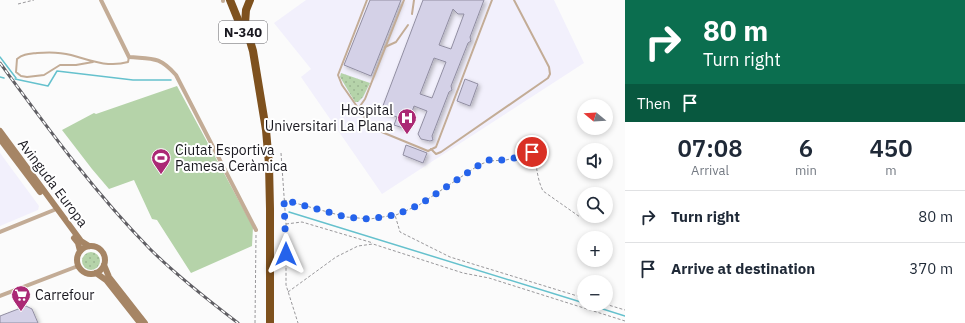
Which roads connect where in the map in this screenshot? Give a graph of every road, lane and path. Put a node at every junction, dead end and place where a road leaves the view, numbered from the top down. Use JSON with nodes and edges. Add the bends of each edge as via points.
{"nodes":[{"id":1,"x":34,"y":0,"type":"edge"},
{"id":2,"x":100,"y":0,"type":"edge"},
{"id":3,"x":230,"y":0,"type":"edge"},
{"id":4,"x":250,"y":0,"type":"edge"},
{"id":5,"x":367,"y":0,"type":"edge"},
{"id":6,"x":404,"y":0,"type":"edge"},
{"id":7,"x":414,"y":0,"type":"edge"},
{"id":8,"x":492,"y":0,"type":"edge"},
{"id":9,"x":514,"y":0,"type":"edge"},
{"id":10,"x":18,"y":4,"type":"dead end"},
{"id":11,"x":412,"y":14,"type":"dead end"},
{"id":12,"x":408,"y":25,"type":"dead end"},
{"id":13,"x":385,"y":47,"type":"junction"},
{"id":14,"x":129,"y":57,"type":"junction"},
{"id":15,"x":93,"y":62,"type":"junction"},
{"id":16,"x":255,"y":65,"type":"junction"},
{"id":17,"x":358,"y":109,"type":"junction"},
{"id":18,"x":0,"y":131,"type":"edge"},
{"id":19,"x":0,"y":139,"type":"edge"},
{"id":20,"x":431,"y":149,"type":"junction"},
{"id":21,"x":281,"y":153,"type":"dead end"},
{"id":22,"x":284,"y":200,"type":"junction"},
{"id":23,"x":54,"y":210,"type":"junction"},
{"id":24,"x":395,"y":215,"type":"junction"},
{"id":25,"x":577,"y":215,"type":"edge"},
{"id":26,"x":286,"y":224,"type":"junction"},
{"id":27,"x":256,"y":230,"type":"joint"},
{"id":28,"x":0,"y":232,"type":"edge"},
{"id":29,"x":374,"y":244,"type":"junction"},
{"id":30,"x":89,"y":246,"type":"junction"},
{"id":31,"x":80,"y":251,"type":"junction"},
{"id":32,"x":104,"y":265,"type":"junction"},
{"id":33,"x":78,"y":266,"type":"junction"},
{"id":34,"x":96,"y":273,"type":"junction"},
{"id":35,"x":288,"y":292,"type":"junction"},
{"id":36,"x":0,"y":296,"type":"edge"},
{"id":37,"x":577,"y":296,"type":"edge"},
{"id":38,"x":613,"y":306,"type":"edge"},
{"id":39,"x":625,"y":310,"type":"edge"},
{"id":40,"x":625,"y":321,"type":"edge"},
{"id":41,"x":140,"y":323,"type":"edge"},
{"id":42,"x":145,"y":323,"type":"edge"},
{"id":43,"x":255,"y":323,"type":"edge"},
{"id":44,"x":270,"y":323,"type":"edge"},
{"id":45,"x":298,"y":323,"type":"edge"}],
"edges":[{"from":1,"to":10,"type":"path"},
{"from":2,"to":14,"type":"street"},
{"from":3,"to":16,"type":"highway","number":"N-340"},
{"from":4,"to":16,"type":"highway","via":[[245,24]]},
{"from":5,"to":17,"type":"lane","via":[[338,75]]},
{"from":6,"to":13,"type":"lane"},
{"from":7,"to":11,"type":"lane"},
{"from":8,"to":20,"type":"lane","via":[[436,147]]},
{"from":9,"to":20,"type":"lane","via":[[549,67],[548,78],[441,152],[436,154]]},
{"from":12,"to":13,"type":"lane","via":[[396,42]]},
{"from":13,"to":17,"type":"lane","via":[[365,99]]},
{"from":14,"to":15,"type":"lane","via":[[128,62],[120,64]]},
{"from":14,"to":27,"type":"street","via":[[157,60],[167,64],[176,75]]},
{"from":15,"to":15,"type":"lane","via":[[70,54],[48,52],[23,55],[17,59],[16,72],[27,77],[44,75],[60,66]]},
{"from":16,"to":44,"type":"highway","number":"N-340","via":[[269,164]]},
{"from":17,"to":20,"type":"lane","via":[[372,128],[428,151]]},
{"from":18,"to":30,"type":"main road","name":"Avinguda Europa","via":[[81,241]]},
{"from":19,"to":23,"type":"main road","name":"Avinguda Europa"},
{"from":21,"to":22,"type":"path"},
{"from":22,"to":24,"type":"path","via":[[346,217],[370,219]]},
{"from":22,"to":26,"type":"path"},
{"from":23,"to":28,"type":"street"},
{"from":23,"to":31,"type":"main road","name":"Avinguda Europa","via":[[78,243]]},
{"from":24,"to":25,"type":"path","via":[[419,205],[489,160],[514,158],[529,152],[534,154],[536,171],[543,191]]},
{"from":24,"to":37,"type":"path","via":[[400,232],[450,257]]},
{"from":26,"to":29,"type":"path","via":[[302,222]]},
{"from":26,"to":35,"type":"path"},
{"from":27,"to":43,"type":"path"},
{"from":29,"to":35,"type":"path","via":[[358,246],[336,257]]},
{"from":29,"to":40,"type":"path"},
{"from":30,"to":31,"type":"main road"},
{"from":30,"to":32,"type":"main road","via":[[103,253]]},
{"from":31,"to":33,"type":"main road","via":[[77,258]]},
{"from":32,"to":34,"type":"main road"},
{"from":32,"to":42,"type":"main road","via":[[109,277]]},
{"from":33,"to":34,"type":"main road","via":[[88,274]]},
{"from":33,"to":36,"type":"street"},
{"from":34,"to":41,"type":"main road","via":[[106,280]]},
{"from":35,"to":45,"type":"path"},
{"from":38,"to":39,"type":"path"}]}
